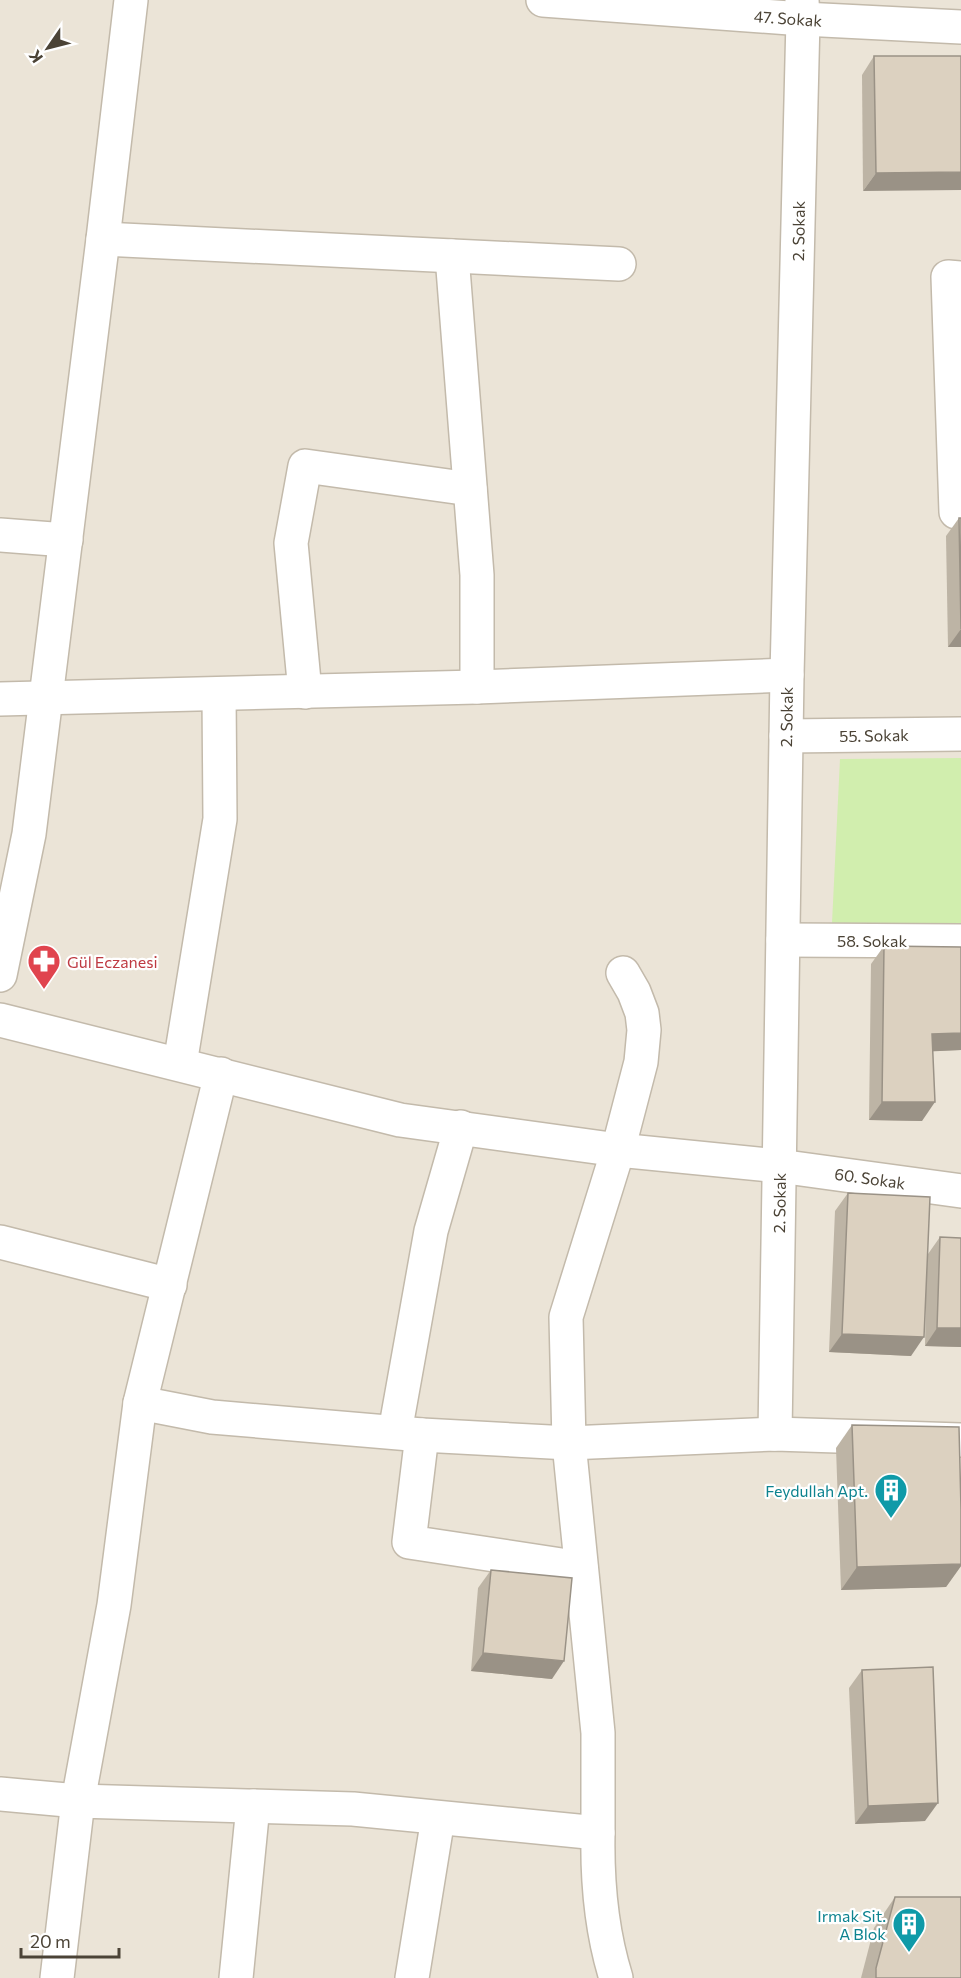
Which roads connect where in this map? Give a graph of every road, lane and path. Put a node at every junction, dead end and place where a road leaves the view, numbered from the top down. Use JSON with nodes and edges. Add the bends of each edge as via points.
{"nodes":[{"id":1,"x":131,"y":0,"type":"edge"},
{"id":2,"x":543,"y":0,"type":"edge"},
{"id":3,"x":589,"y":2,"type":"edge"},
{"id":4,"x":803,"y":10,"type":"edge"},
{"id":5,"x":961,"y":27,"type":"edge"},
{"id":6,"x":103,"y":239,"type":"junction"},
{"id":7,"x":452,"y":256,"type":"junction"},
{"id":8,"x":619,"y":264,"type":"dead end"},
{"id":9,"x":955,"y":278,"type":"edge"},
{"id":10,"x":470,"y":489,"type":"junction"},
{"id":11,"x":961,"y":512,"type":"edge"},
{"id":12,"x":0,"y":535,"type":"edge"},
{"id":13,"x":66,"y":540,"type":"junction"},
{"id":14,"x":787,"y":675,"type":"junction"},
{"id":15,"x":477,"y":687,"type":"junction"},
{"id":16,"x":305,"y":692,"type":"junction"},
{"id":17,"x":219,"y":694,"type":"junction"},
{"id":18,"x":0,"y":699,"type":"edge"},
{"id":19,"x":46,"y":699,"type":"junction"},
{"id":20,"x":961,"y":734,"type":"edge"},
{"id":21,"x":786,"y":736,"type":"junction"},
{"id":22,"x":783,"y":940,"type":"junction"},
{"id":23,"x":961,"y":940,"type":"edge"},
{"id":24,"x":623,"y":973,"type":"dead end"},
{"id":25,"x":0,"y":975,"type":"edge"},
{"id":26,"x":0,"y":1020,"type":"edge"},
{"id":27,"x":180,"y":1064,"type":"junction"},
{"id":28,"x":221,"y":1074,"type":"junction"},
{"id":29,"x":461,"y":1128,"type":"junction"},
{"id":30,"x":618,"y":1150,"type":"junction"},
{"id":31,"x":779,"y":1166,"type":"junction"},
{"id":32,"x":961,"y":1191,"type":"edge"},
{"id":33,"x":0,"y":1242,"type":"edge"},
{"id":34,"x":170,"y":1285,"type":"junction"},
{"id":35,"x":140,"y":1403,"type":"junction"},
{"id":36,"x":409,"y":1433,"type":"junction"},
{"id":37,"x":774,"y":1434,"type":"junction"},
{"id":38,"x":961,"y":1440,"type":"edge"},
{"id":39,"x":568,"y":1443,"type":"junction"},
{"id":40,"x":581,"y":1568,"type":"junction"},
{"id":41,"x":0,"y":1794,"type":"edge"},
{"id":42,"x":78,"y":1801,"type":"junction"},
{"id":43,"x":253,"y":1806,"type":"junction"},
{"id":44,"x":438,"y":1818,"type":"junction"},
{"id":45,"x":598,"y":1833,"type":"junction"},
{"id":46,"x":57,"y":1978,"type":"edge"},
{"id":47,"x":236,"y":1978,"type":"edge"},
{"id":48,"x":412,"y":1978,"type":"edge"},
{"id":49,"x":616,"y":1978,"type":"edge"}],
"edges":[{"from":1,"to":6,"type":"street"},
{"from":2,"to":3,"type":"street","name":"47. Sokak"},
{"from":3,"to":4,"type":"street","name":"47. Sokak"},
{"from":4,"to":5,"type":"street","name":"47. Sokak"},
{"from":4,"to":14,"type":"street","name":"2. Sokak"},
{"from":6,"to":7,"type":"street"},
{"from":6,"to":13,"type":"street"},
{"from":7,"to":8,"type":"street"},
{"from":7,"to":10,"type":"street"},
{"from":9,"to":11,"type":"street","via":[[956,512]]},
{"from":10,"to":15,"type":"street","via":[[477,575]]},
{"from":10,"to":16,"type":"street","via":[[305,466],[291,543]]},
{"from":12,"to":13,"type":"street"},
{"from":13,"to":19,"type":"street"},
{"from":14,"to":15,"type":"street"},
{"from":14,"to":21,"type":"street","name":"2. Sokak"},
{"from":15,"to":16,"type":"street"},
{"from":16,"to":17,"type":"street"},
{"from":17,"to":19,"type":"street"},
{"from":17,"to":27,"type":"street","via":[[220,819]]},
{"from":18,"to":19,"type":"street"},
{"from":19,"to":25,"type":"street","via":[[29,834]]},
{"from":20,"to":21,"type":"street","name":"55. Sokak"},
{"from":21,"to":22,"type":"street","name":"2. Sokak"},
{"from":22,"to":23,"type":"street","name":"58. Sokak"},
{"from":22,"to":31,"type":"street","name":"2. Sokak"},
{"from":24,"to":30,"type":"street","via":[[642,1013],[644,1046]]},
{"from":26,"to":27,"type":"street","name":"60. Sokak"},
{"from":27,"to":28,"type":"street","name":"60. Sokak"},
{"from":28,"to":29,"type":"street","name":"60. Sokak","via":[[400,1120]]},
{"from":28,"to":34,"type":"street"},
{"from":29,"to":30,"type":"street","name":"60. Sokak"},
{"from":29,"to":36,"type":"street","via":[[431,1231]]},
{"from":30,"to":31,"type":"street","name":"60. Sokak"},
{"from":30,"to":39,"type":"street","via":[[566,1317]]},
{"from":31,"to":32,"type":"street","name":"60. Sokak"},
{"from":31,"to":37,"type":"street","name":"2. Sokak"},
{"from":33,"to":34,"type":"street"},
{"from":34,"to":35,"type":"street"},
{"from":35,"to":36,"type":"street","via":[[212,1417]]},
{"from":35,"to":42,"type":"street","via":[[114,1605]]},
{"from":36,"to":39,"type":"street"},
{"from":36,"to":40,"type":"street","via":[[409,1542]]},
{"from":37,"to":38,"type":"street"},
{"from":37,"to":39,"type":"street"},
{"from":39,"to":40,"type":"street"},
{"from":40,"to":45,"type":"street","via":[[598,1733]]},
{"from":41,"to":42,"type":"street"},
{"from":42,"to":43,"type":"street"},
{"from":42,"to":46,"type":"street"},
{"from":43,"to":44,"type":"street","via":[[352,1809]]},
{"from":43,"to":47,"type":"street"},
{"from":44,"to":45,"type":"street"},
{"from":44,"to":48,"type":"street"},
{"from":45,"to":49,"type":"street","via":[[601,1917]]}]}
